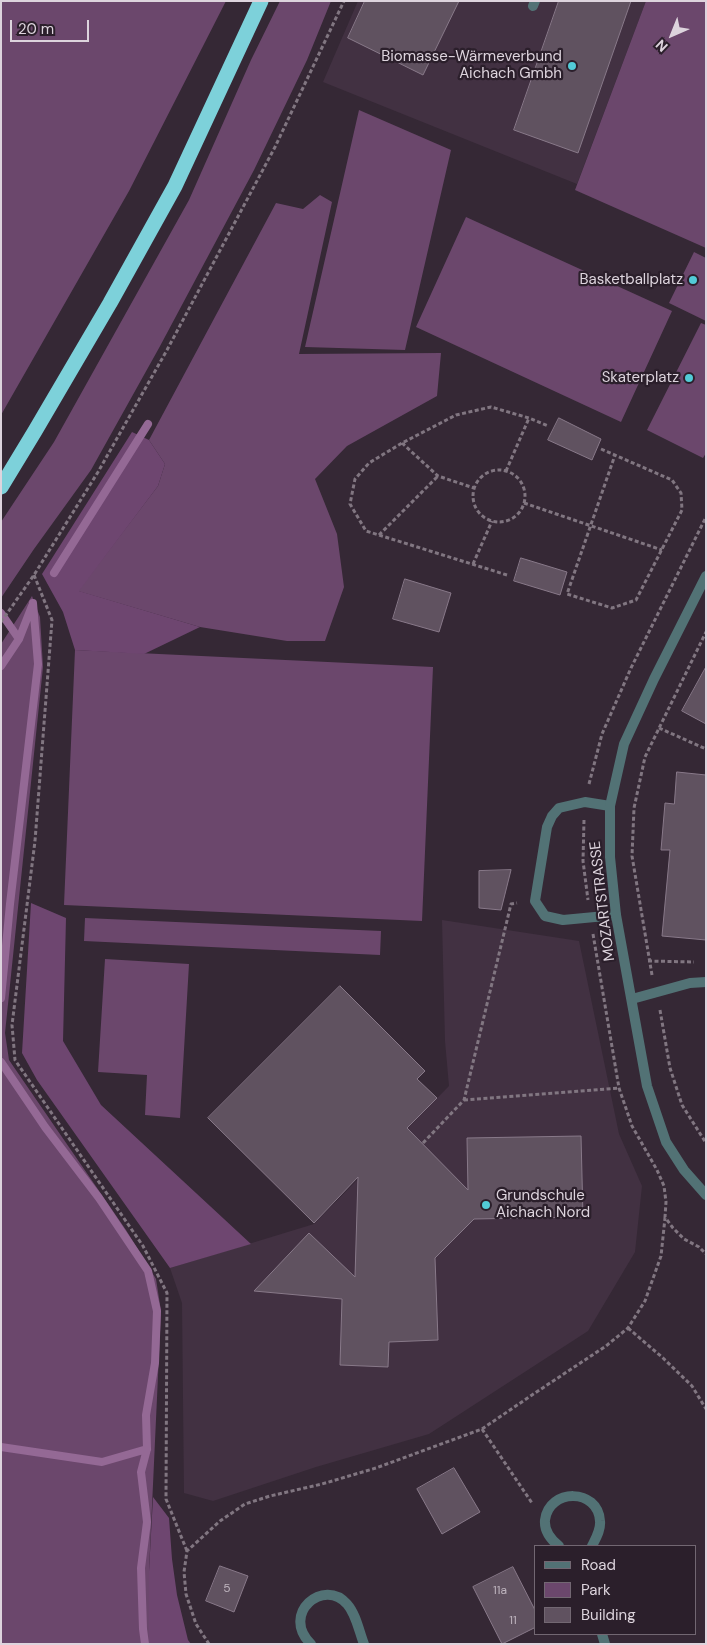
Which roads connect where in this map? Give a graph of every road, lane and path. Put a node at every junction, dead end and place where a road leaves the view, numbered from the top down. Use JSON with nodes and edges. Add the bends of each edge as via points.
{"nodes":[{"id":1,"x":261,"y":1,"type":"edge"},
{"id":2,"x":344,"y":1,"type":"edge"},
{"id":3,"x":529,"y":418,"type":"junction"},
{"id":4,"x":548,"y":426,"type":"dead end"},
{"id":5,"x":402,"y":442,"type":"junction"},
{"id":6,"x":601,"y":450,"type":"dead end"},
{"id":7,"x":615,"y":456,"type":"junction"},
{"id":8,"x":506,"y":471,"type":"junction"},
{"id":9,"x":438,"y":476,"type":"junction"},
{"id":10,"x":1,"y":487,"type":"edge"},
{"id":11,"x":474,"y":488,"type":"junction"},
{"id":12,"x":524,"y":504,"type":"junction"},
{"id":13,"x":492,"y":521,"type":"junction"},
{"id":14,"x":590,"y":527,"type":"junction"},
{"id":15,"x":379,"y":535,"type":"junction"},
{"id":16,"x":662,"y":550,"type":"junction"},
{"id":17,"x":473,"y":564,"type":"junction"},
{"id":18,"x":34,"y":575,"type":"junction"},
{"id":19,"x":507,"y":575,"type":"dead end"},
{"id":20,"x":706,"y":576,"type":"edge"},
{"id":21,"x":1,"y":622,"type":"edge"},
{"id":22,"x":706,"y":632,"type":"edge"},
{"id":23,"x":658,"y":728,"type":"junction"},
{"id":24,"x":706,"y":749,"type":"edge"},
{"id":25,"x":610,"y":806,"type":"junction"},
{"id":26,"x":535,"y":901,"type":"junction"},
{"id":27,"x":616,"y":915,"type":"junction"},
{"id":28,"x":649,"y":960,"type":"junction"},
{"id":29,"x":624,"y":961,"type":"junction"},
{"id":30,"x":598,"y":962,"type":"dead end"},
{"id":31,"x":697,"y":962,"type":"dead end"},
{"id":32,"x":706,"y":982,"type":"edge"},
{"id":33,"x":655,"y":992,"type":"junction"},
{"id":34,"x":632,"y":999,"type":"junction"},
{"id":35,"x":619,"y":1088,"type":"dead end"},
{"id":36,"x":464,"y":1100,"type":"junction"},
{"id":37,"x":423,"y":1143,"type":"dead end"},
{"id":38,"x":706,"y":1143,"type":"edge"},
{"id":39,"x":706,"y":1195,"type":"edge"},
{"id":40,"x":665,"y":1217,"type":"dead end"},
{"id":41,"x":628,"y":1328,"type":"junction"},
{"id":42,"x":706,"y":1408,"type":"edge"},
{"id":43,"x":482,"y":1429,"type":"junction"},
{"id":44,"x":545,"y":1523,"type":"junction"},
{"id":45,"x":557,"y":1545,"type":"edge"},
{"id":46,"x":592,"y":1545,"type":"edge"},
{"id":47,"x":187,"y":1551,"type":"junction"},
{"id":48,"x":209,"y":1644,"type":"edge"},
{"id":49,"x":311,"y":1644,"type":"edge"},
{"id":50,"x":364,"y":1644,"type":"edge"}],
"edges":[{"from":1,"to":10,"type":"highway","via":[[175,186]]},
{"from":2,"to":18,"type":"path","via":[[274,147],[167,350],[98,472]]},
{"from":3,"to":4,"type":"path"},
{"from":3,"to":5,"type":"path","via":[[491,407],[456,415]]},
{"from":3,"to":8,"type":"path"},
{"from":5,"to":9,"type":"path"},
{"from":5,"to":15,"type":"path","via":[[369,463],[355,478],[350,504],[366,531]]},
{"from":6,"to":7,"type":"path"},
{"from":7,"to":14,"type":"path"},
{"from":7,"to":16,"type":"path","via":[[672,480],[681,493],[682,510]]},
{"from":8,"to":11,"type":"path","via":[[486,473]]},
{"from":8,"to":12,"type":"path","via":[[522,484]]},
{"from":9,"to":11,"type":"path"},
{"from":9,"to":15,"type":"path"},
{"from":11,"to":13,"type":"path","via":[[476,508]]},
{"from":12,"to":13,"type":"path","via":[[511,519]]},
{"from":12,"to":14,"type":"path"},
{"from":13,"to":17,"type":"path"},
{"from":14,"to":16,"type":"path"},
{"from":14,"to":16,"type":"path","via":[[567,594],[612,608],[636,600]]},
{"from":15,"to":17,"type":"path"},
{"from":17,"to":19,"type":"path"},
{"from":18,"to":21,"type":"path"},
{"from":18,"to":47,"type":"path","via":[[52,620],[35,841],[12,1025],[15,1060],[143,1246],[167,1293],[166,1499]]},
{"from":20,"to":25,"type":"street","name":"MOZARTSTRASSE","via":[[624,744]]},
{"from":22,"to":23,"type":"path"},
{"from":23,"to":24,"type":"path"},
{"from":23,"to":28,"type":"path","via":[[645,757],[634,808],[632,856]]},
{"from":25,"to":26,"type":"street","via":[[585,802],[559,808],[552,816],[547,827]]},
{"from":25,"to":27,"type":"street","name":"MOZARTSTRASSE","via":[[610,856]]},
{"from":26,"to":27,"type":"street","via":[[546,916],[563,920]]},
{"from":26,"to":36,"type":"path","via":[[511,904]]},
{"from":27,"to":29,"type":"street","name":"MOZARTSTRASSE"},
{"from":28,"to":29,"type":"path"},
{"from":28,"to":31,"type":"path"},
{"from":28,"to":33,"type":"path"},
{"from":29,"to":30,"type":"path"},
{"from":29,"to":34,"type":"street","name":"MOZARTSTRASSE"},
{"from":32,"to":33,"type":"street"},
{"from":33,"to":34,"type":"street"},
{"from":33,"to":38,"type":"path","via":[[670,1068],[682,1105]]},
{"from":34,"to":39,"type":"street","name":"MOZARTSTRASSE","via":[[647,1086],[666,1142]]},
{"from":35,"to":36,"type":"path"},
{"from":36,"to":37,"type":"path"},
{"from":40,"to":41,"type":"path","via":[[661,1256],[645,1301]]},
{"from":41,"to":42,"type":"path","via":[[692,1386]]},
{"from":41,"to":43,"type":"path"},
{"from":43,"to":44,"type":"path"},
{"from":43,"to":47,"type":"path","via":[[376,1468],[245,1504],[220,1521]]},
{"from":44,"to":45,"type":"street","via":[[550,1539]]},
{"from":44,"to":46,"type":"street","via":[[550,1506],[557,1500],[575,1495],[584,1498],[598,1511],[600,1520]]},
{"from":47,"to":48,"type":"path","via":[[184,1572],[186,1594],[196,1624]]},
{"from":49,"to":50,"type":"street","via":[[301,1630],[302,1612],[306,1604],[322,1595],[340,1598],[347,1604]]}]}
